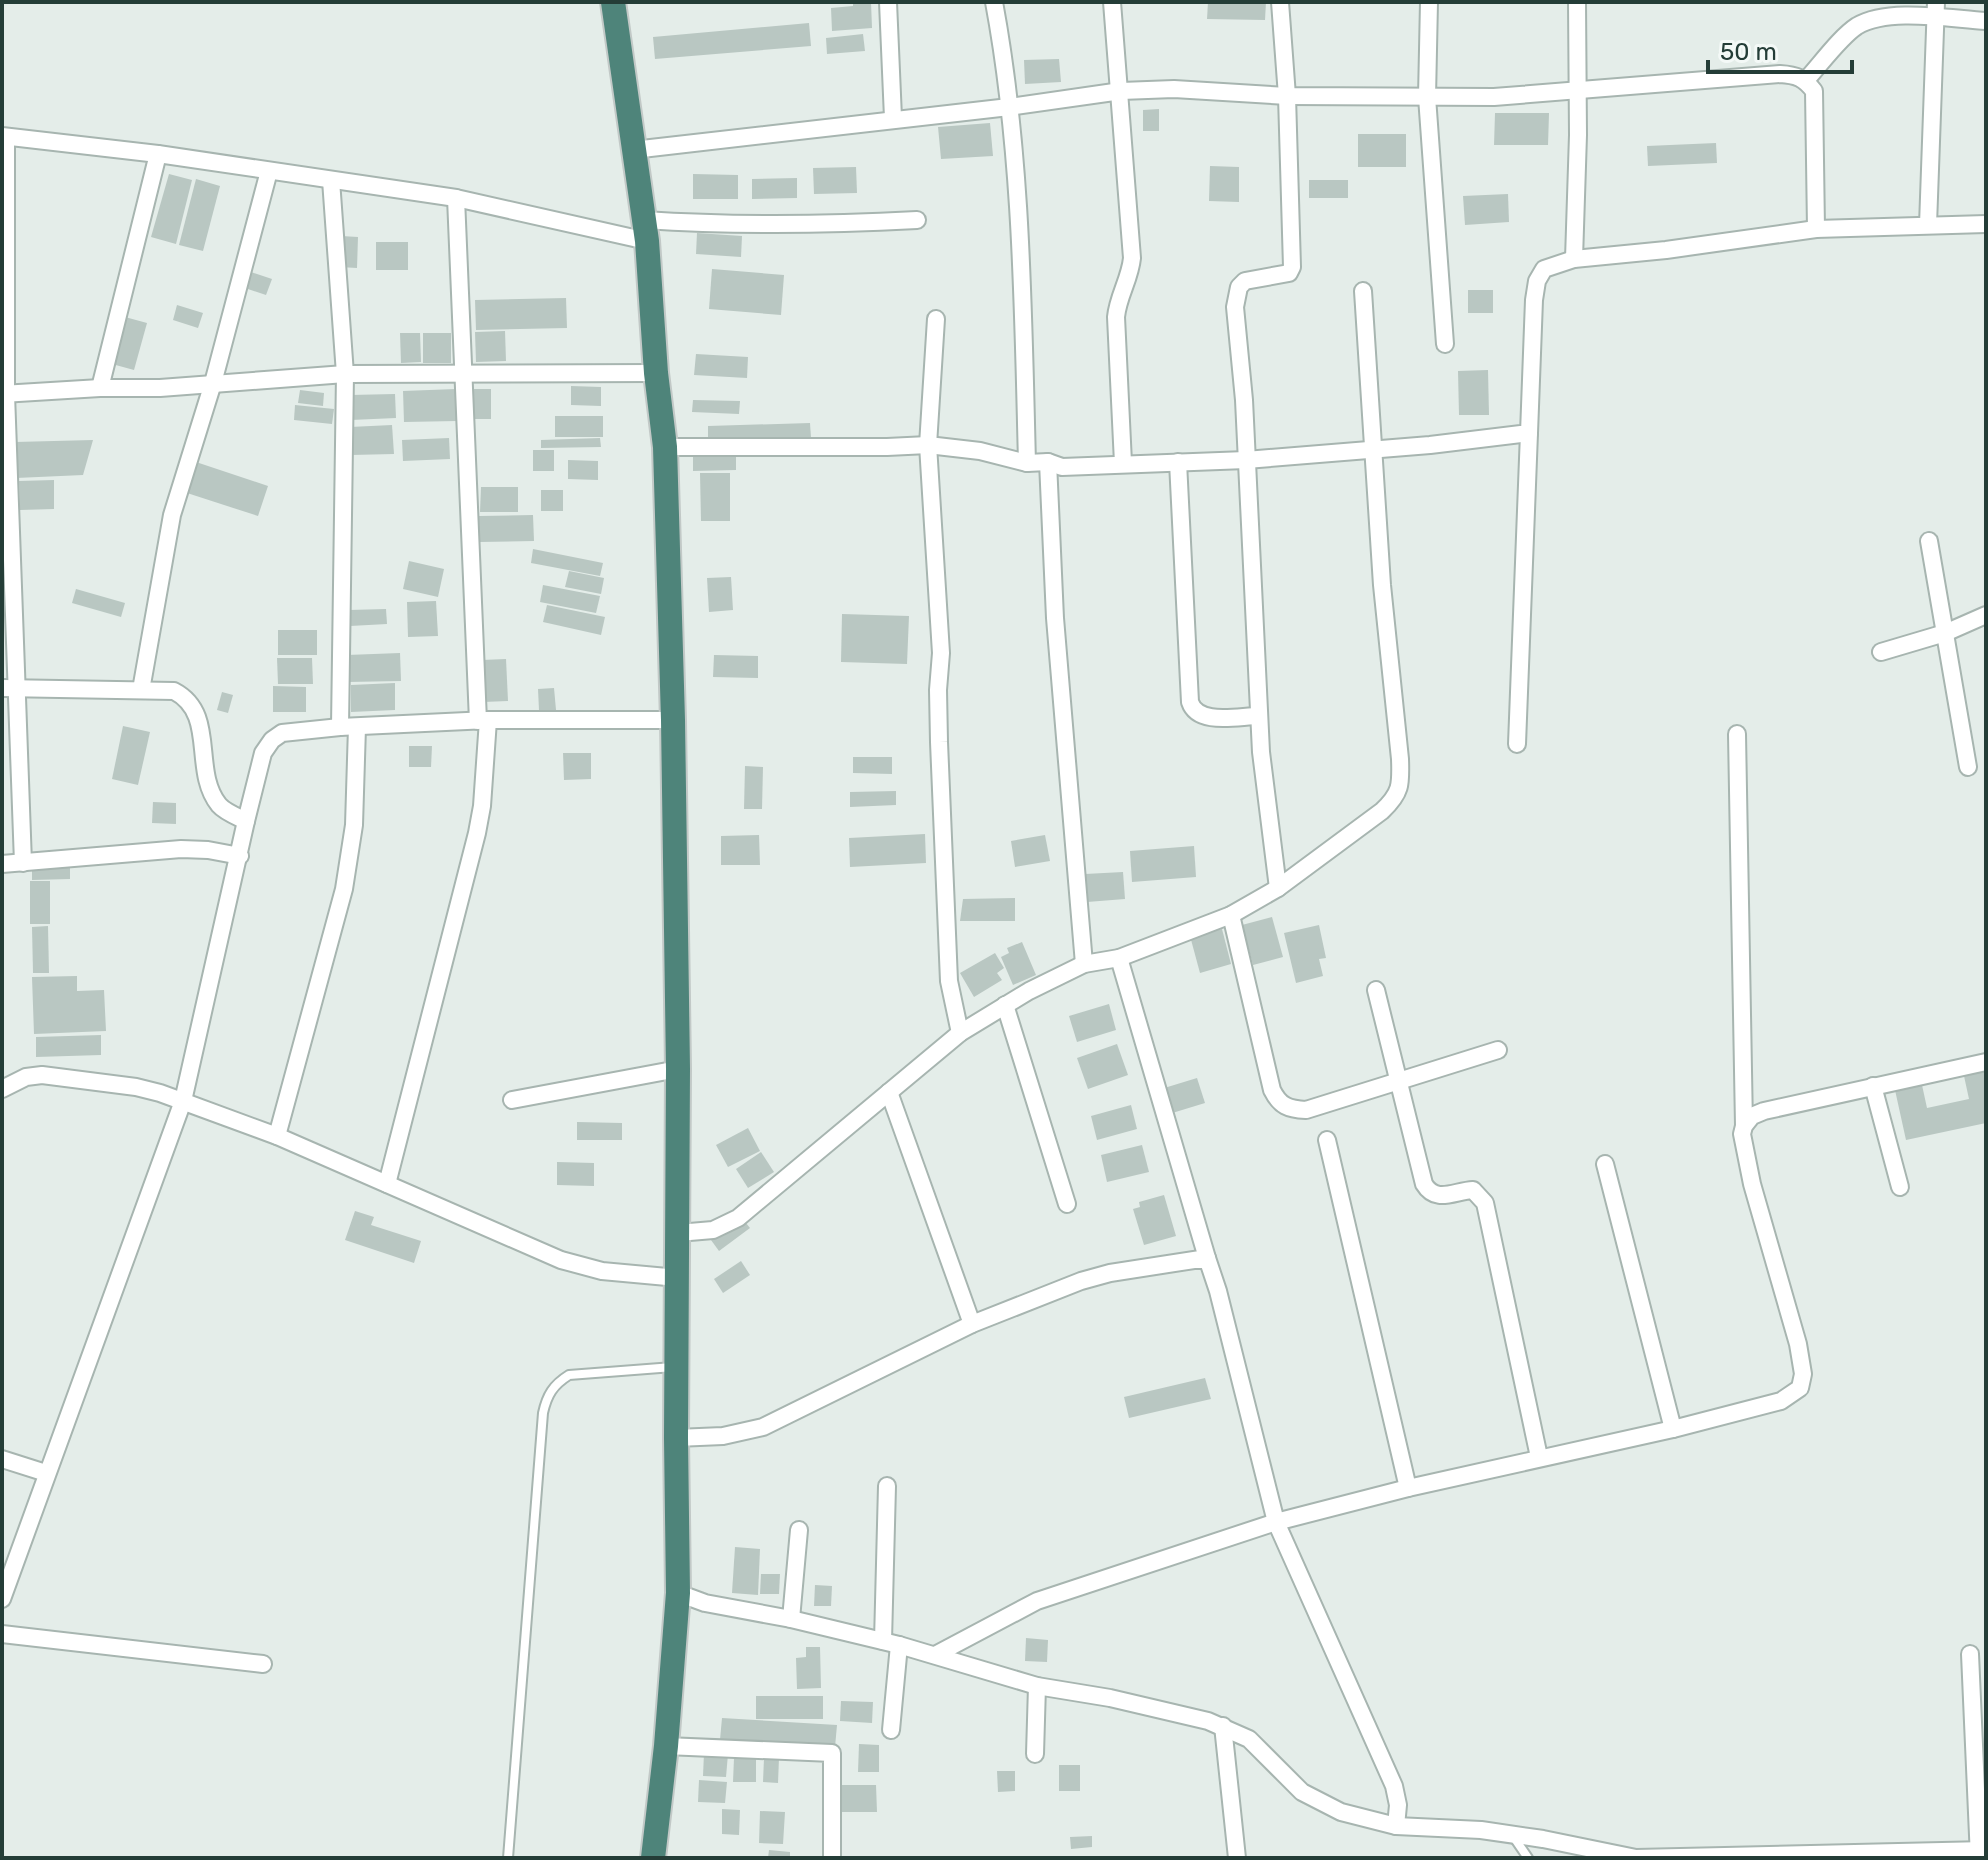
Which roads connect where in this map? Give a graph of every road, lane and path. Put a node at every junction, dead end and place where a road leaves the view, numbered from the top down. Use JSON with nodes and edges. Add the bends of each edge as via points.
{"nodes":[{"id":1,"x":613,"y":2,"type":"edge"},
{"id":2,"x":888,"y":2,"type":"edge"},
{"id":3,"x":994,"y":2,"type":"edge"},
{"id":4,"x":1112,"y":2,"type":"edge"},
{"id":5,"x":1280,"y":2,"type":"edge"},
{"id":6,"x":1429,"y":2,"type":"edge"},
{"id":7,"x":1577,"y":2,"type":"edge"},
{"id":8,"x":1937,"y":10,"type":"edge"},
{"id":9,"x":1986,"y":21,"type":"edge"},
{"id":10,"x":1806,"y":80,"type":"junction"},
{"id":11,"x":1121,"y":91,"type":"junction"},
{"id":12,"x":1576,"y":91,"type":"junction"},
{"id":13,"x":1287,"y":96,"type":"junction"},
{"id":14,"x":1427,"y":97,"type":"junction"},
{"id":15,"x":1009,"y":107,"type":"junction"},
{"id":16,"x":893,"y":118,"type":"junction"},
{"id":17,"x":4,"y":137,"type":"edge"},
{"id":18,"x":633,"y":150,"type":"junction"},
{"id":19,"x":158,"y":154,"type":"junction"},
{"id":20,"x":269,"y":171,"type":"junction"},
{"id":21,"x":331,"y":180,"type":"junction"},
{"id":22,"x":456,"y":198,"type":"junction"},
{"id":23,"x":917,"y":220,"type":"dead end"},
{"id":24,"x":1986,"y":224,"type":"edge"},
{"id":25,"x":1928,"y":225,"type":"junction"},
{"id":26,"x":1816,"y":229,"type":"junction"},
{"id":27,"x":646,"y":231,"type":"junction"},
{"id":28,"x":1574,"y":259,"type":"junction"},
{"id":29,"x":1363,"y":291,"type":"dead end"},
{"id":30,"x":936,"y":319,"type":"dead end"},
{"id":31,"x":1445,"y":344,"type":"dead end"},
{"id":32,"x":465,"y":372,"type":"junction"},
{"id":33,"x":656,"y":373,"type":"junction"},
{"id":34,"x":345,"y":374,"type":"junction"},
{"id":35,"x":213,"y":383,"type":"junction"},
{"id":36,"x":100,"y":388,"type":"junction"},
{"id":37,"x":4,"y":394,"type":"edge"},
{"id":38,"x":1529,"y":433,"type":"junction"},
{"id":39,"x":928,"y":445,"type":"junction"},
{"id":40,"x":665,"y":447,"type":"junction"},
{"id":41,"x":1373,"y":448,"type":"junction"},
{"id":42,"x":1246,"y":460,"type":"junction"},
{"id":43,"x":1048,"y":462,"type":"junction"},
{"id":44,"x":1178,"y":462,"type":"junction"},
{"id":45,"x":1027,"y":463,"type":"junction"},
{"id":46,"x":1123,"y":463,"type":"junction"},
{"id":47,"x":1929,"y":541,"type":"dead end"},
{"id":48,"x":1986,"y":615,"type":"edge"},
{"id":49,"x":1945,"y":633,"type":"junction"},
{"id":50,"x":1881,"y":652,"type":"dead end"},
{"id":51,"x":10,"y":688,"type":"edge"},
{"id":52,"x":141,"y":690,"type":"junction"},
{"id":53,"x":1259,"y":716,"type":"junction"},
{"id":54,"x":673,"y":720,"type":"junction"},
{"id":55,"x":483,"y":721,"type":"junction"},
{"id":56,"x":340,"y":727,"type":"junction"},
{"id":57,"x":357,"y":727,"type":"junction"},
{"id":58,"x":1737,"y":734,"type":"dead end"},
{"id":59,"x":1517,"y":744,"type":"dead end"},
{"id":60,"x":1968,"y":767,"type":"dead end"},
{"id":61,"x":246,"y":821,"type":"junction"},
{"id":62,"x":240,"y":856,"type":"junction"},
{"id":63,"x":23,"y":863,"type":"junction"},
{"id":64,"x":2,"y":864,"type":"edge"},
{"id":65,"x":1278,"y":888,"type":"junction"},
{"id":66,"x":1231,"y":915,"type":"junction"},
{"id":67,"x":1119,"y":958,"type":"junction"},
{"id":68,"x":1084,"y":964,"type":"junction"},
{"id":69,"x":1376,"y":990,"type":"dead end"},
{"id":70,"x":1005,"y":1005,"type":"junction"},
{"id":71,"x":960,"y":1033,"type":"junction"},
{"id":72,"x":1498,"y":1050,"type":"dead end"},
{"id":73,"x":1986,"y":1062,"type":"edge"},
{"id":74,"x":678,"y":1069,"type":"junction"},
{"id":75,"x":1399,"y":1081,"type":"junction"},
{"id":76,"x":1873,"y":1086,"type":"junction"},
{"id":77,"x":2,"y":1089,"type":"edge"},
{"id":78,"x":889,"y":1092,"type":"junction"},
{"id":79,"x":512,"y":1100,"type":"dead end"},
{"id":80,"x":183,"y":1101,"type":"junction"},
{"id":81,"x":1744,"y":1126,"type":"junction"},
{"id":82,"x":277,"y":1136,"type":"junction"},
{"id":83,"x":1327,"y":1140,"type":"dead end"},
{"id":84,"x":1605,"y":1164,"type":"dead end"},
{"id":85,"x":387,"y":1184,"type":"junction"},
{"id":86,"x":1900,"y":1187,"type":"dead end"},
{"id":87,"x":1067,"y":1204,"type":"dead end"},
{"id":88,"x":678,"y":1233,"type":"junction"},
{"id":89,"x":1207,"y":1258,"type":"junction"},
{"id":90,"x":678,"y":1278,"type":"junction"},
{"id":91,"x":972,"y":1324,"type":"junction"},
{"id":92,"x":676,"y":1367,"type":"junction"},
{"id":93,"x":1673,"y":1429,"type":"junction"},
{"id":94,"x":676,"y":1438,"type":"junction"},
{"id":95,"x":1539,"y":1457,"type":"junction"},
{"id":96,"x":2,"y":1459,"type":"edge"},
{"id":97,"x":46,"y":1473,"type":"junction"},
{"id":98,"x":887,"y":1486,"type":"dead end"},
{"id":99,"x":1408,"y":1488,"type":"junction"},
{"id":100,"x":1276,"y":1522,"type":"junction"},
{"id":101,"x":799,"y":1530,"type":"dead end"},
{"id":102,"x":678,"y":1593,"type":"junction"},
{"id":103,"x":2,"y":1599,"type":"edge"},
{"id":104,"x":791,"y":1619,"type":"junction"},
{"id":105,"x":2,"y":1634,"type":"edge"},
{"id":106,"x":891,"y":1643,"type":"junction"},
{"id":107,"x":1970,"y":1654,"type":"dead end"},
{"id":108,"x":935,"y":1655,"type":"junction"},
{"id":109,"x":263,"y":1664,"type":"dead end"},
{"id":110,"x":1037,"y":1686,"type":"junction"},
{"id":111,"x":1223,"y":1726,"type":"junction"},
{"id":112,"x":891,"y":1730,"type":"dead end"},
{"id":113,"x":666,"y":1746,"type":"junction"},
{"id":114,"x":1035,"y":1754,"type":"dead end"},
{"id":115,"x":1396,"y":1826,"type":"junction"},
{"id":116,"x":1512,"y":1835,"type":"junction"},
{"id":117,"x":1981,"y":1852,"type":"edge"},
{"id":118,"x":508,"y":1858,"type":"edge"},
{"id":119,"x":653,"y":1858,"type":"edge"},
{"id":120,"x":832,"y":1858,"type":"edge"},
{"id":121,"x":1237,"y":1858,"type":"edge"},
{"id":122,"x":1528,"y":1858,"type":"edge"},
{"id":123,"x":1636,"y":1858,"type":"edge"}],
"edges":[{"from":1,"to":18,"type":"highway"},
{"from":2,"to":16,"type":"street"},
{"from":3,"to":15,"type":"street"},
{"from":4,"to":11,"type":"street"},
{"from":5,"to":13,"type":"street"},
{"from":6,"to":14,"type":"street"},
{"from":7,"to":12,"type":"street"},
{"from":8,"to":9,"type":"street"},
{"from":8,"to":10,"type":"street","via":[[1855,27]]},
{"from":8,"to":25,"type":"street"},
{"from":10,"to":12,"type":"street","via":[[1780,74]]},
{"from":10,"to":26,"type":"street","via":[[1814,91]]},
{"from":11,"to":13,"type":"street"},
{"from":11,"to":15,"type":"street"},
{"from":11,"to":46,"type":"street","via":[[1132,258],[1116,317]]},
{"from":12,"to":14,"type":"street"},
{"from":12,"to":28,"type":"street"},
{"from":13,"to":14,"type":"street"},
{"from":13,"to":42,"type":"street","via":[[1292,267],[1289,273],[1245,281],[1236,296]]},
{"from":14,"to":31,"type":"street"},
{"from":15,"to":16,"type":"street"},
{"from":15,"to":45,"type":"street"},
{"from":16,"to":18,"type":"street"},
{"from":17,"to":19,"type":"street"},
{"from":17,"to":37,"type":"street"},
{"from":18,"to":27,"type":"highway"},
{"from":19,"to":20,"type":"street"},
{"from":19,"to":36,"type":"street"},
{"from":20,"to":21,"type":"street"},
{"from":20,"to":35,"type":"street"},
{"from":21,"to":22,"type":"street"},
{"from":21,"to":34,"type":"street"},
{"from":22,"to":27,"type":"street"},
{"from":22,"to":32,"type":"street"},
{"from":23,"to":27,"type":"street"},
{"from":24,"to":25,"type":"street"},
{"from":25,"to":26,"type":"street"},
{"from":26,"to":28,"type":"street"},
{"from":27,"to":33,"type":"highway"},
{"from":28,"to":38,"type":"street","via":[[1544,269],[1537,281]]},
{"from":29,"to":41,"type":"street"},
{"from":30,"to":39,"type":"street"},
{"from":32,"to":33,"type":"street"},
{"from":32,"to":34,"type":"street"},
{"from":32,"to":55,"type":"street"},
{"from":33,"to":40,"type":"highway"},
{"from":34,"to":35,"type":"street"},
{"from":34,"to":56,"type":"street"},
{"from":35,"to":36,"type":"street"},
{"from":35,"to":52,"type":"street","via":[[168,534]]},
{"from":36,"to":37,"type":"street"},
{"from":37,"to":51,"type":"street"},
{"from":38,"to":41,"type":"street"},
{"from":38,"to":59,"type":"street"},
{"from":39,"to":40,"type":"street"},
{"from":39,"to":45,"type":"street"},
{"from":39,"to":71,"type":"street","via":[[941,653],[939,742],[949,981]]},
{"from":40,"to":54,"type":"highway"},
{"from":41,"to":42,"type":"street"},
{"from":41,"to":65,"type":"street","via":[[1401,780],[1397,797],[1382,811]]},
{"from":42,"to":44,"type":"street"},
{"from":42,"to":53,"type":"street"},
{"from":43,"to":45,"type":"street"},
{"from":43,"to":46,"type":"street","via":[[1062,467]]},
{"from":43,"to":68,"type":"street","via":[[1055,618]]},
{"from":44,"to":46,"type":"street"},
{"from":44,"to":53,"type":"street","via":[[1190,702],[1202,717]]},
{"from":47,"to":49,"type":"street"},
{"from":48,"to":49,"type":"street"},
{"from":49,"to":50,"type":"street"},
{"from":49,"to":60,"type":"street"},
{"from":51,"to":52,"type":"street"},
{"from":51,"to":63,"type":"street"},
{"from":52,"to":61,"type":"street","via":[[174,691],[188,698],[197,711],[214,797],[221,808]]},
{"from":53,"to":65,"type":"street"},
{"from":54,"to":55,"type":"street"},
{"from":54,"to":74,"type":"highway"},
{"from":55,"to":57,"type":"street"},
{"from":55,"to":85,"type":"street","via":[[477,833]]},
{"from":56,"to":57,"type":"street"},
{"from":56,"to":61,"type":"street","via":[[282,733],[272,740],[263,753]]},
{"from":57,"to":82,"type":"street","via":[[354,825],[344,889]]},
{"from":58,"to":81,"type":"street"},
{"from":61,"to":62,"type":"street"},
{"from":62,"to":63,"type":"street","via":[[181,849]]},
{"from":62,"to":80,"type":"street"},
{"from":63,"to":64,"type":"street"},
{"from":65,"to":66,"type":"street"},
{"from":66,"to":67,"type":"street"},
{"from":66,"to":75,"type":"street","via":[[1278,1102],[1306,1110]]},
{"from":67,"to":68,"type":"street"},
{"from":67,"to":89,"type":"street"},
{"from":68,"to":70,"type":"street"},
{"from":69,"to":75,"type":"street"},
{"from":70,"to":71,"type":"street"},
{"from":70,"to":87,"type":"street"},
{"from":71,"to":78,"type":"street"},
{"from":72,"to":75,"type":"street"},
{"from":73,"to":76,"type":"street"},
{"from":74,"to":79,"type":"street"},
{"from":74,"to":88,"type":"highway"},
{"from":75,"to":95,"type":"street","via":[[1429,1192],[1443,1196],[1473,1190],[1485,1203]]},
{"from":76,"to":81,"type":"street","via":[[1764,1111]]},
{"from":76,"to":86,"type":"street"},
{"from":77,"to":80,"type":"street","via":[[42,1075],[136,1087]]},
{"from":78,"to":88,"type":"street","via":[[728,1225]]},
{"from":78,"to":91,"type":"street"},
{"from":80,"to":82,"type":"street"},
{"from":80,"to":97,"type":"street"},
{"from":81,"to":93,"type":"street","via":[[1752,1184],[1798,1344],[1800,1388],[1781,1401]]},
{"from":82,"to":85,"type":"street"},
{"from":83,"to":99,"type":"street"},
{"from":84,"to":93,"type":"street"},
{"from":85,"to":90,"type":"street","via":[[561,1260],[602,1271]]},
{"from":88,"to":90,"type":"highway"},
{"from":89,"to":91,"type":"street","via":[[1081,1281]]},
{"from":89,"to":100,"type":"street"},
{"from":90,"to":92,"type":"highway"},
{"from":91,"to":94,"type":"street","via":[[763,1427]]},
{"from":92,"to":94,"type":"highway"},
{"from":92,"to":118,"type":"lane","via":[[569,1375],[547,1396]]},
{"from":93,"to":95,"type":"street"},
{"from":94,"to":102,"type":"highway"},
{"from":95,"to":99,"type":"street"},
{"from":96,"to":97,"type":"street"},
{"from":97,"to":103,"type":"street"},
{"from":98,"to":106,"type":"street"},
{"from":99,"to":100,"type":"street"},
{"from":100,"to":108,"type":"street","via":[[1037,1601]]},
{"from":100,"to":115,"type":"street","via":[[1394,1786]]},
{"from":101,"to":104,"type":"street"},
{"from":102,"to":104,"type":"street"},
{"from":102,"to":113,"type":"highway"},
{"from":104,"to":106,"type":"street"},
{"from":105,"to":109,"type":"street"},
{"from":106,"to":108,"type":"street"},
{"from":106,"to":112,"type":"street"},
{"from":107,"to":117,"type":"street"},
{"from":108,"to":110,"type":"street"},
{"from":110,"to":111,"type":"street","via":[[1122,1700]]},
{"from":110,"to":114,"type":"street"},
{"from":111,"to":115,"type":"street","via":[[1249,1739],[1319,1802]]},
{"from":111,"to":121,"type":"street"},
{"from":113,"to":119,"type":"highway"},
{"from":113,"to":120,"type":"street","via":[[832,1753]]},
{"from":115,"to":116,"type":"street"},
{"from":116,"to":122,"type":"lane"},
{"from":116,"to":123,"type":"street"},
{"from":117,"to":123,"type":"street"}]}
